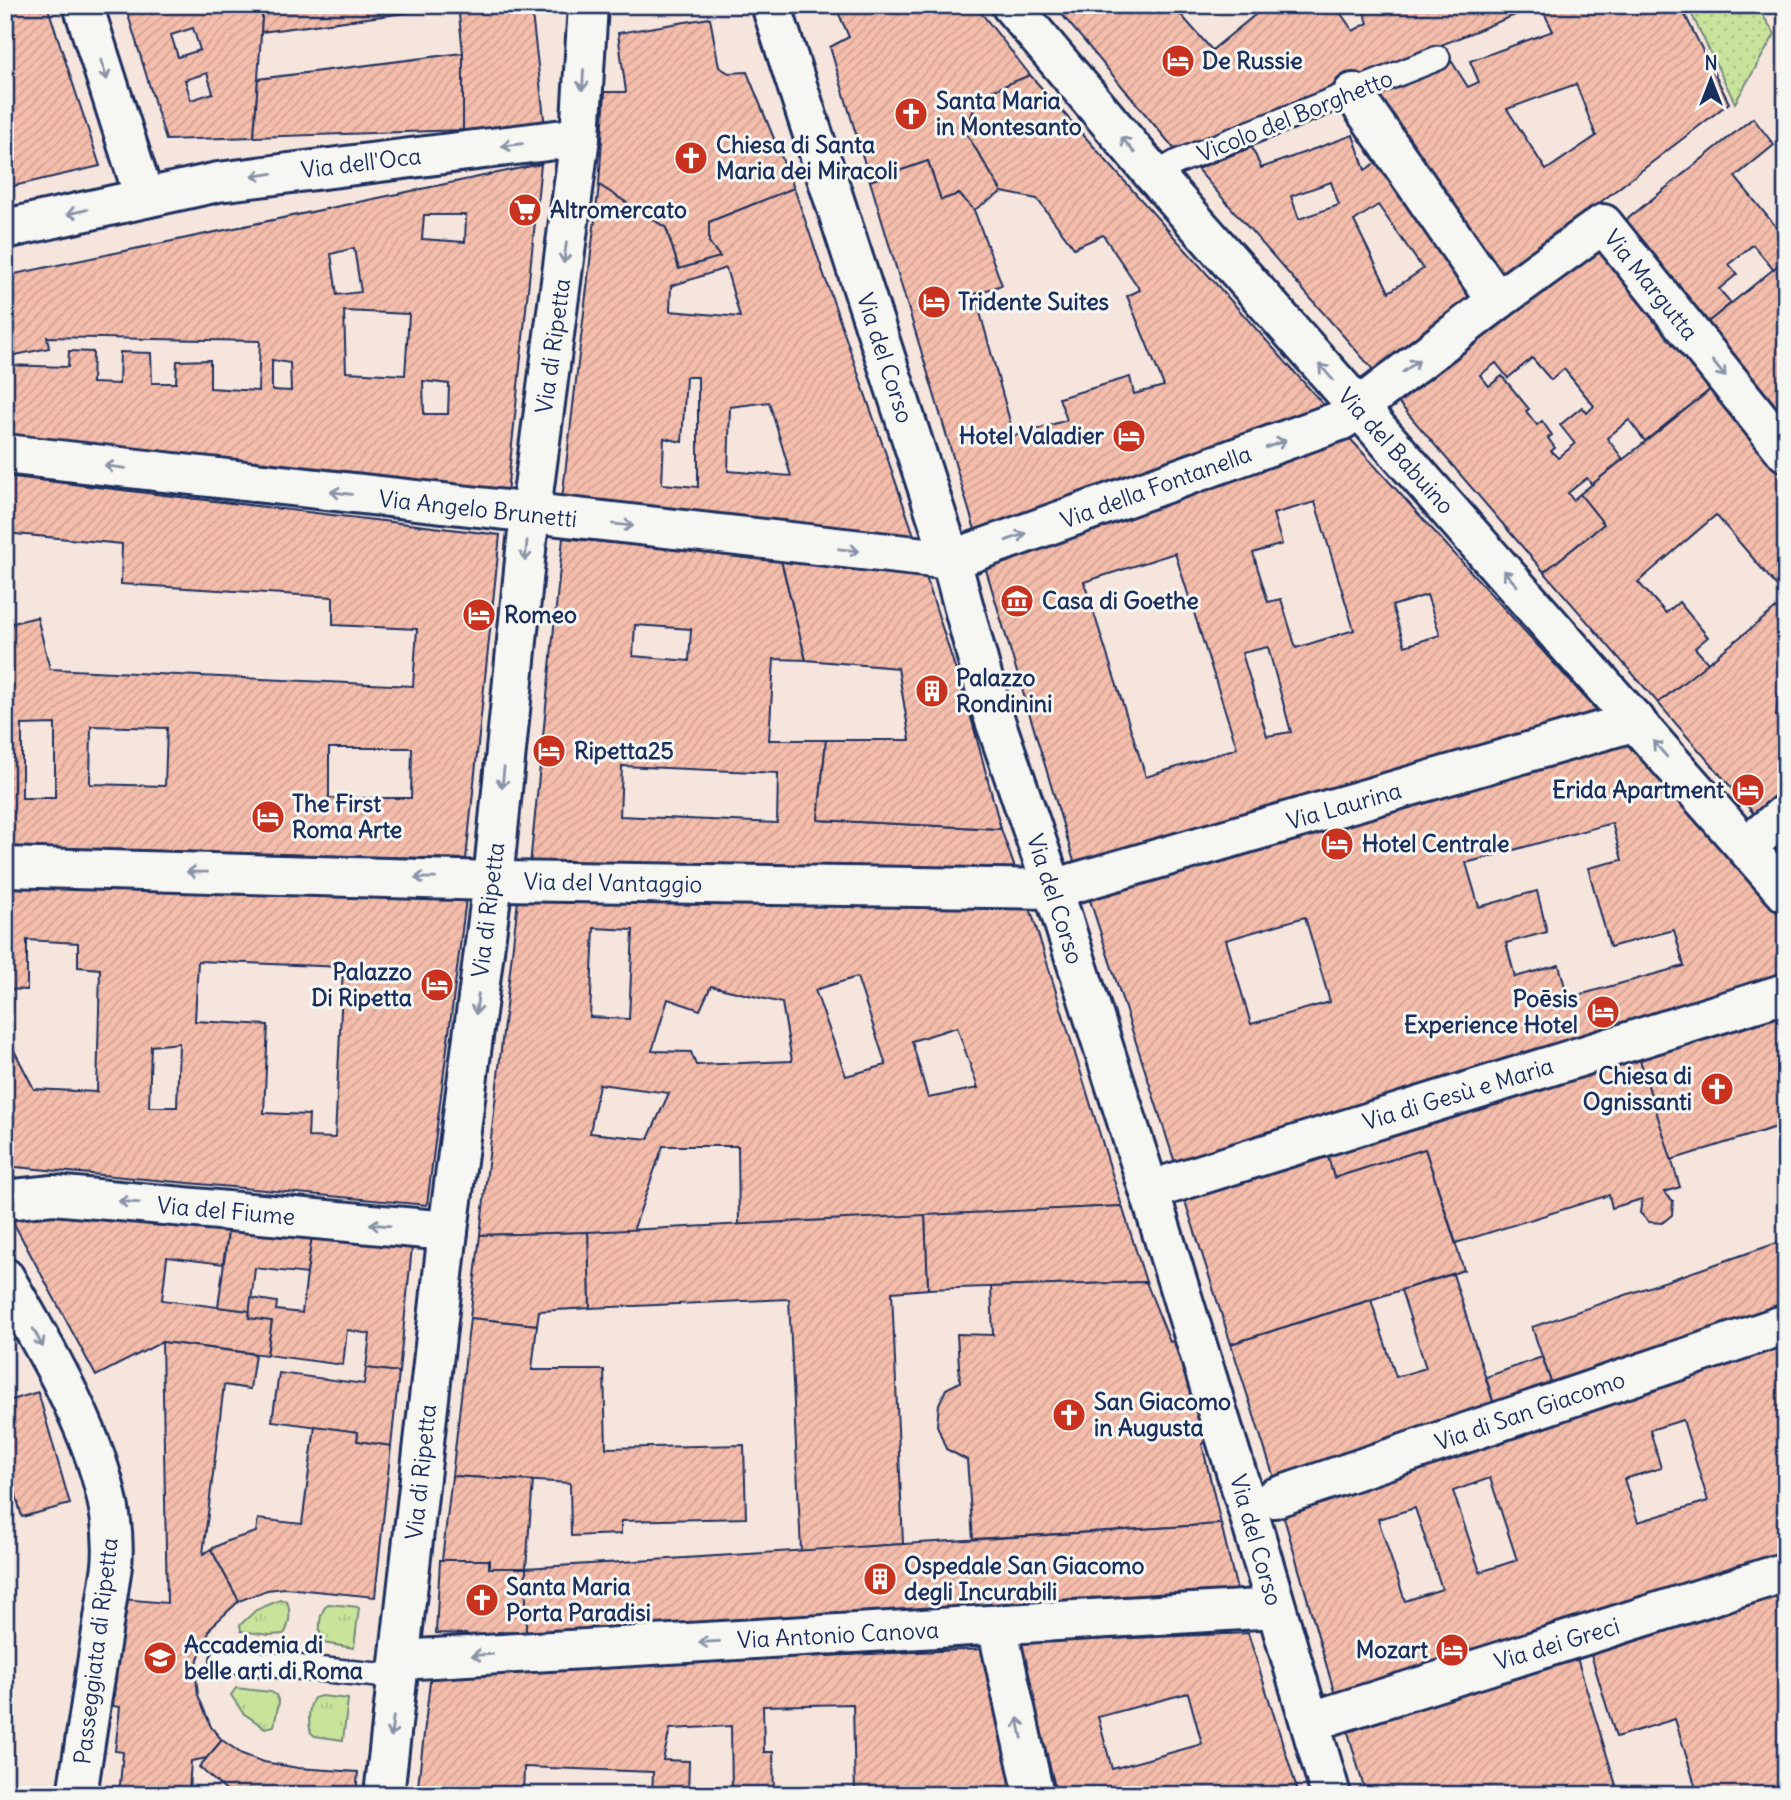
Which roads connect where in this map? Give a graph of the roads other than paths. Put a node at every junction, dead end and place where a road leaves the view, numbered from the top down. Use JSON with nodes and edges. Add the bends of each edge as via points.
{"nodes":[{"id":1,"x":83,"y":5,"type":"edge"},
{"id":2,"x":771,"y":5,"type":"edge"},
{"id":3,"x":1010,"y":5,"type":"edge"},
{"id":4,"x":587,"y":15,"type":"edge"},
{"id":5,"x":1438,"y":58,"type":"dead end"},
{"id":6,"x":1353,"y":93,"type":"junction"},
{"id":7,"x":580,"y":136,"type":"junction"},
{"id":8,"x":1153,"y":175,"type":"junction"},
{"id":9,"x":144,"y":197,"type":"junction"},
{"id":10,"x":5,"y":229,"type":"edge"},
{"id":11,"x":1497,"y":300,"type":"junction"},
{"id":12,"x":1357,"y":408,"type":"junction"},
{"id":13,"x":1786,"y":453,"type":"edge"},
{"id":14,"x":5,"y":454,"type":"edge"},
{"id":15,"x":531,"y":515,"type":"junction"},
{"id":16,"x":951,"y":560,"type":"junction"},
{"id":17,"x":1636,"y":721,"type":"junction"},
{"id":18,"x":1786,"y":813,"type":"edge"},
{"id":19,"x":1746,"y":847,"type":"junction"},
{"id":20,"x":5,"y":867,"type":"edge"},
{"id":21,"x":493,"y":881,"type":"junction"},
{"id":22,"x":1052,"y":889,"type":"junction"},
{"id":23,"x":1786,"y":893,"type":"edge"},
{"id":24,"x":1786,"y":993,"type":"edge"},
{"id":25,"x":1170,"y":1184,"type":"dead end"},
{"id":26,"x":5,"y":1200,"type":"edge"},
{"id":27,"x":448,"y":1231,"type":"junction"},
{"id":28,"x":5,"y":1278,"type":"edge"},
{"id":29,"x":1786,"y":1324,"type":"edge"},
{"id":30,"x":1274,"y":1498,"type":"dead end"},
{"id":31,"x":1786,"y":1572,"type":"edge"},
{"id":32,"x":1276,"y":1608,"type":"junction"},
{"id":33,"x":997,"y":1626,"type":"junction"},
{"id":34,"x":223,"y":1660,"type":"dead end"},
{"id":35,"x":399,"y":1668,"type":"junction"},
{"id":36,"x":1328,"y":1716,"type":"dead end"},
{"id":37,"x":77,"y":1795,"type":"edge"},
{"id":38,"x":384,"y":1795,"type":"edge"},
{"id":39,"x":1034,"y":1795,"type":"edge"},
{"id":40,"x":1331,"y":1795,"type":"edge"}],
"edges":[{"from":1,"to":9,"type":"street","one_way":true},
{"from":2,"to":16,"type":"street","name":"Via del Corso"},
{"from":8,"to":3,"type":"street","name":"Via del Babuino","one_way":true},
{"from":4,"to":7,"type":"street","name":"Via di Ripetta","one_way":true},
{"from":5,"to":6,"type":"lane","name":"Vicolo del Borghetto"},
{"from":6,"to":8,"type":"lane","name":"Vicolo del Borghetto"},
{"from":6,"to":11,"type":"street"},
{"from":7,"to":9,"type":"street","name":"Via dell'Oca","one_way":true,"via":[[279,173]]},
{"from":7,"to":15,"type":"street","name":"Via di Ripetta","one_way":true},
{"from":12,"to":8,"type":"street","name":"Via del Babuino","one_way":true},
{"from":9,"to":10,"type":"street","name":"Via dell'Oca","one_way":true},
{"from":12,"to":11,"type":"street","name":"Via Margutta","one_way":true},
{"from":11,"to":13,"type":"street","name":"Via Margutta","one_way":true,"via":[[1603,224]]},
{"from":16,"to":12,"type":"street","name":"Via della Fontanella","one_way":true,"via":[[1298,436],[1342,419]]},
{"from":17,"to":12,"type":"street","name":"Via del Babuino","one_way":true},
{"from":15,"to":14,"type":"street","name":"Via Angelo Brunetti","one_way":true},
{"from":15,"to":16,"type":"street","name":"Via Angelo Brunetti","one_way":true},
{"from":15,"to":21,"type":"street","name":"Via di Ripetta","one_way":true},
{"from":16,"to":22,"type":"street","name":"Via del Corso","via":[[991,709]]},
{"from":19,"to":17,"type":"street","name":"Via del Babuino","one_way":true},
{"from":17,"to":22,"type":"street","name":"Via Laurina"},
{"from":18,"to":19,"type":"street"},
{"from":19,"to":23,"type":"street","name":"Via del Babuino"},
{"from":21,"to":20,"type":"street","name":"Via del Vantaggio","one_way":true},
{"from":21,"to":22,"type":"street","name":"Via del Vantaggio"},
{"from":21,"to":27,"type":"street","name":"Via di Ripetta","one_way":true},
{"from":22,"to":32,"type":"street","name":"Via del Corso"},
{"from":24,"to":25,"type":"street","name":"Via di Gesù e Maria"},
{"from":27,"to":26,"type":"street","name":"Via del Fiume","one_way":true,"via":[[53,1195]]},
{"from":27,"to":35,"type":"street","name":"Via di Ripetta"},
{"from":28,"to":37,"type":"street","name":"Passeggiata di Ripetta","one_way":true,"via":[[80,1420],[97,1461],[113,1530],[112,1566]]},
{"from":29,"to":30,"type":"street","name":"Via di San Giacomo"},
{"from":31,"to":36,"type":"street","name":"Via dei Greci"},
{"from":32,"to":33,"type":"street","name":"Via Antonio Canova"},
{"from":32,"to":40,"type":"street","name":"Via del Corso"},
{"from":33,"to":35,"type":"street","name":"Via Antonio Canova","one_way":true},
{"from":39,"to":33,"type":"street","one_way":true},
{"from":34,"to":35,"type":"lane"},
{"from":35,"to":38,"type":"street","name":"Via di Ripetta","one_way":true}]}
